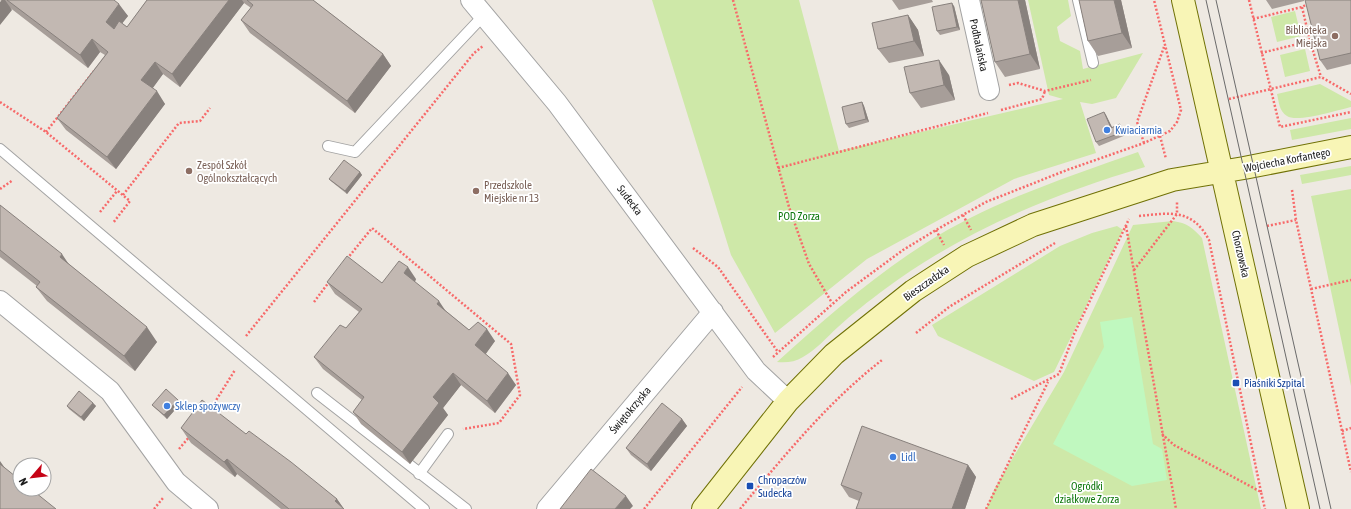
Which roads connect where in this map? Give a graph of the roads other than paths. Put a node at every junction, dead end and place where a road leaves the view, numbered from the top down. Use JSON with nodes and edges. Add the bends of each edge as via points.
{"nodes":[{"id":1,"x":470,"y":0,"type":"edge"},
{"id":2,"x":969,"y":0,"type":"edge"},
{"id":3,"x":1078,"y":0,"type":"edge"},
{"id":4,"x":1182,"y":0,"type":"edge"},
{"id":5,"x":484,"y":15,"type":"junction"},
{"id":6,"x":1093,"y":63,"type":"edge"},
{"id":7,"x":989,"y":90,"type":"road end"},
{"id":8,"x":328,"y":146,"type":"dead end"},
{"id":9,"x":1351,"y":147,"type":"edge"},
{"id":10,"x":0,"y":149,"type":"edge"},
{"id":11,"x":1222,"y":172,"type":"junction"},
{"id":12,"x":0,"y":300,"type":"edge"},
{"id":13,"x":713,"y":312,"type":"junction"},
{"id":14,"x":317,"y":393,"type":"dead end"},
{"id":15,"x":788,"y":401,"type":"junction"},
{"id":16,"x":448,"y":434,"type":"road end"},
{"id":17,"x":419,"y":474,"type":"junction"},
{"id":18,"x":208,"y":509,"type":"edge"},
{"id":19,"x":424,"y":509,"type":"edge"},
{"id":20,"x":466,"y":509,"type":"edge"},
{"id":21,"x":547,"y":509,"type":"edge"},
{"id":22,"x":703,"y":509,"type":"edge"},
{"id":23,"x":1298,"y":509,"type":"edge"}],
"edges":[{"from":1,"to":5,"type":"street","name":"Sudecka"},
{"from":2,"to":7,"type":"street","name":"Podhalańska"},
{"from":3,"to":6,"type":"lane"},
{"from":4,"to":11,"type":"street","name":"Chorzowska"},
{"from":5,"to":8,"type":"lane","via":[[355,152]]},
{"from":5,"to":13,"type":"street","name":"Sudecka","via":[[557,103]]},
{"from":9,"to":11,"type":"street","name":"Wojciecha Korfantego"},
{"from":10,"to":19,"type":"lane"},
{"from":11,"to":15,"type":"street","name":"Bieszczadzka","via":[[1172,180],[1097,203],[1033,225],[966,256],[912,291],[834,354]]},
{"from":11,"to":23,"type":"street","name":"Chorzowska"},
{"from":12,"to":18,"type":"street","via":[[110,391],[176,482]]},
{"from":13,"to":15,"type":"street","name":"Sudecka","via":[[756,371]]},
{"from":13,"to":21,"type":"street","name":"Świętokrzyska"},
{"from":14,"to":17,"type":"lane"},
{"from":15,"to":22,"type":"street","name":"Bieszczadzka"},
{"from":16,"to":17,"type":"lane"},
{"from":17,"to":20,"type":"lane"}]}
